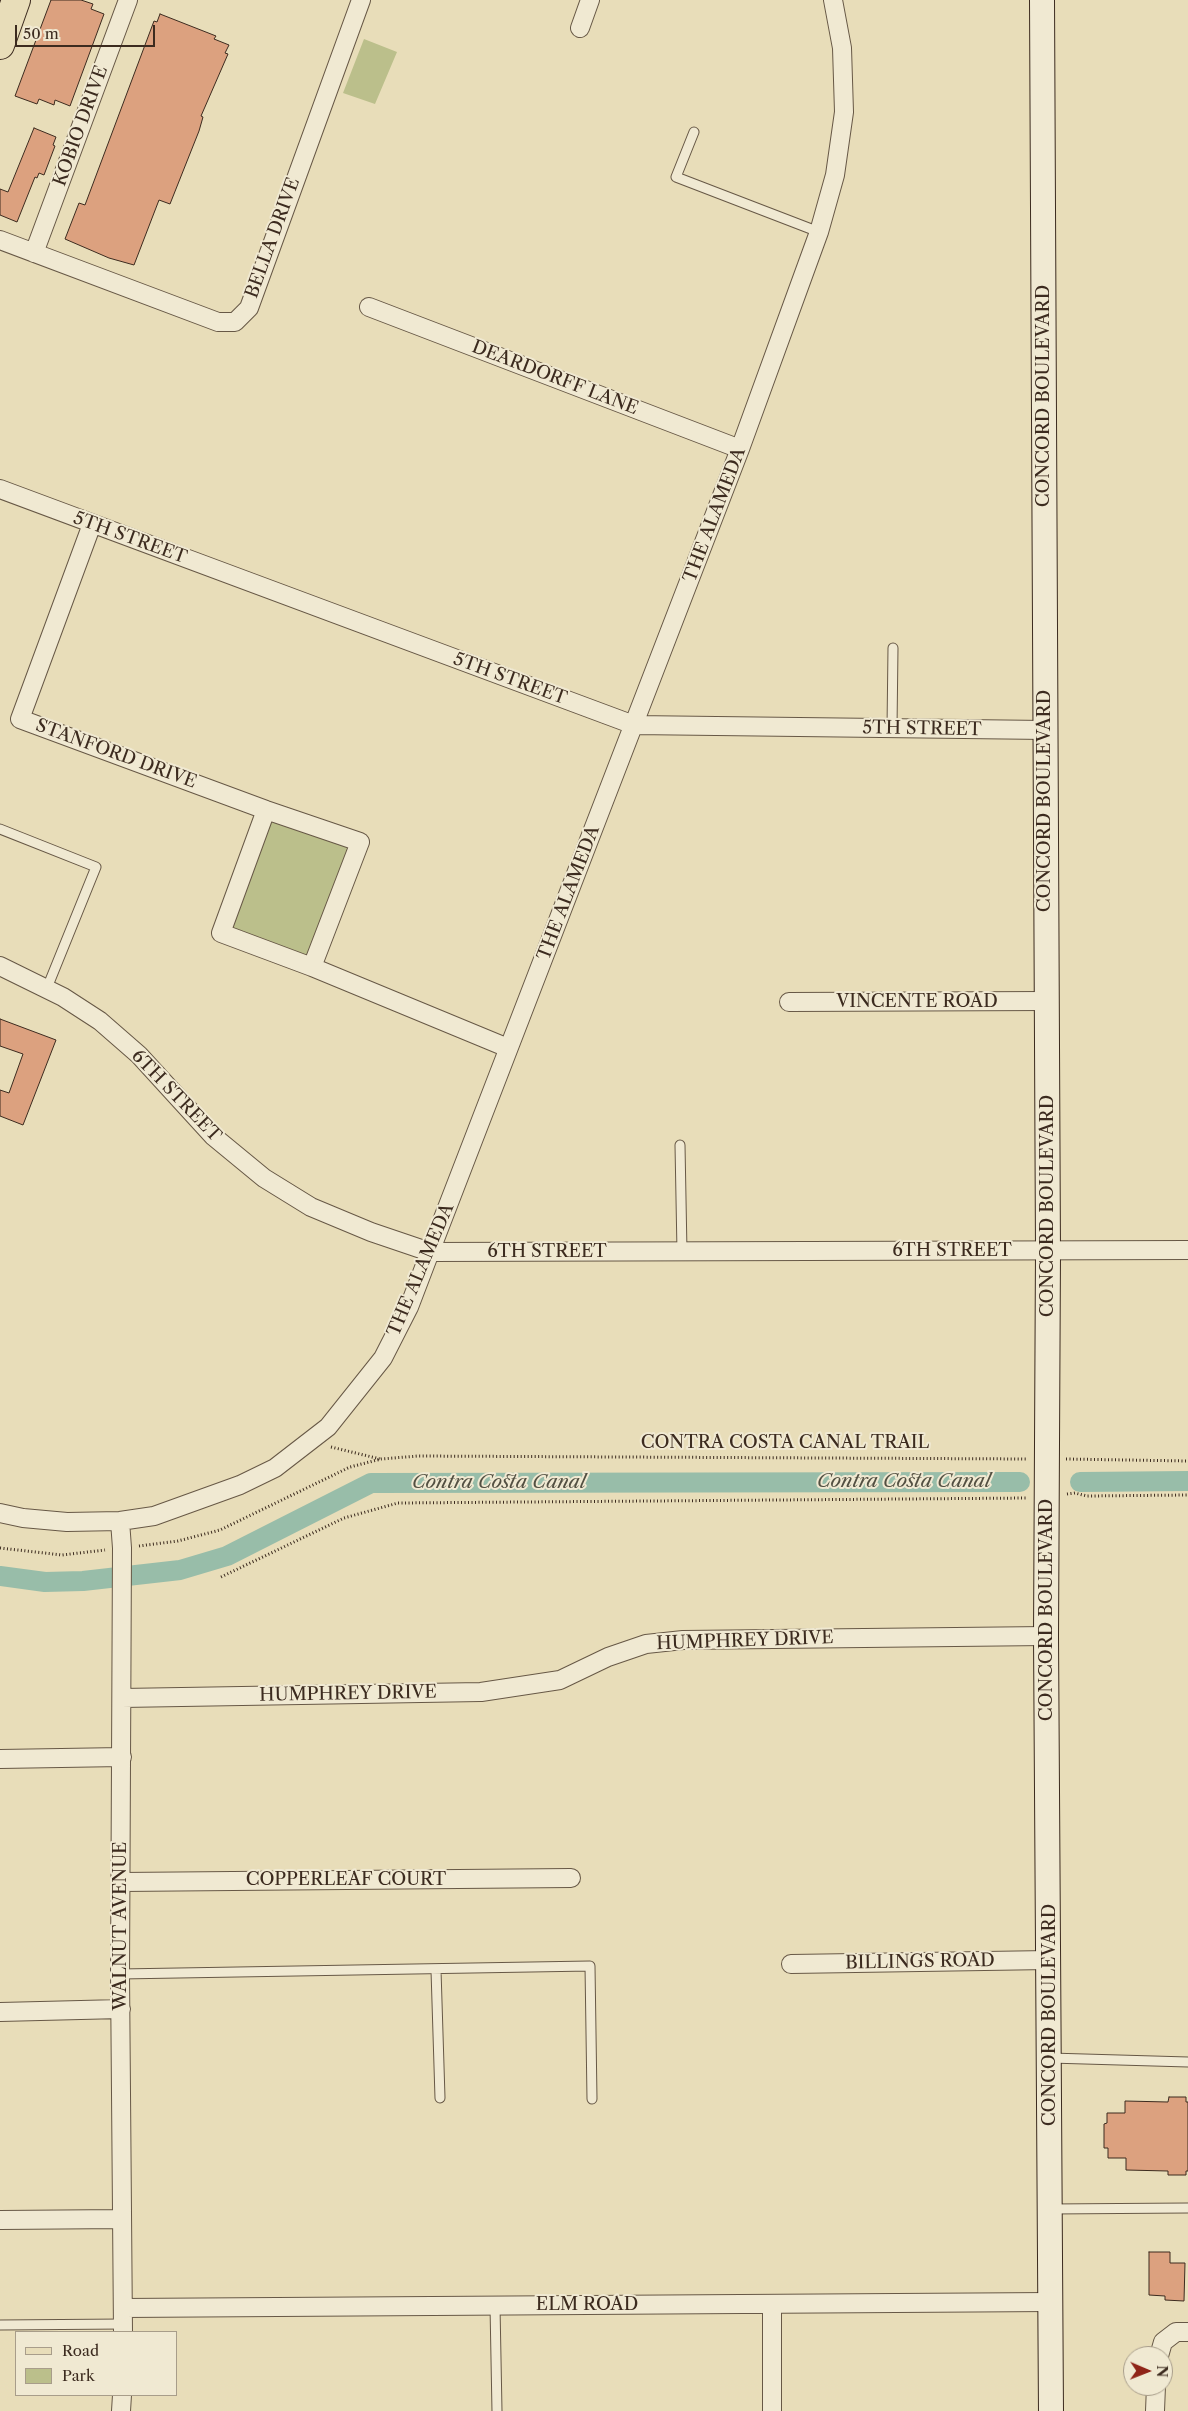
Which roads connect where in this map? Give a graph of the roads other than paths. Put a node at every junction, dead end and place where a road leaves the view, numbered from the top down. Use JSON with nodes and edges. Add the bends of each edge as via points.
{"nodes":[{"id":1,"x":16,"y":0,"type":"edge"},
{"id":2,"x":128,"y":0,"type":"edge"},
{"id":3,"x":361,"y":0,"type":"edge"},
{"id":4,"x":590,"y":0,"type":"edge"},
{"id":5,"x":833,"y":0,"type":"edge"},
{"id":6,"x":1042,"y":0,"type":"edge"},
{"id":7,"x":580,"y":28,"type":"dead end"},
{"id":8,"x":0,"y":45,"type":"edge"},
{"id":9,"x":694,"y":132,"type":"dead end"},
{"id":10,"x":819,"y":232,"type":"junction"},
{"id":11,"x":0,"y":240,"type":"edge"},
{"id":12,"x":34,"y":253,"type":"junction"},
{"id":13,"x":369,"y":307,"type":"dead end"},
{"id":14,"x":740,"y":449,"type":"junction"},
{"id":15,"x":0,"y":489,"type":"edge"},
{"id":16,"x":92,"y":524,"type":"junction"},
{"id":17,"x":893,"y":648,"type":"dead end"},
{"id":18,"x":634,"y":725,"type":"junction"},
{"id":19,"x":892,"y":728,"type":"junction"},
{"id":20,"x":1046,"y":730,"type":"junction"},
{"id":21,"x":266,"y":810,"type":"junction"},
{"id":22,"x":0,"y":829,"type":"edge"},
{"id":23,"x":0,"y":966,"type":"edge"},
{"id":24,"x":312,"y":967,"type":"junction"},
{"id":25,"x":47,"y":988,"type":"junction"},
{"id":26,"x":1046,"y":1001,"type":"junction"},
{"id":27,"x":789,"y":1002,"type":"dead end"},
{"id":28,"x":508,"y":1048,"type":"junction"},
{"id":29,"x":680,"y":1145,"type":"dead end"},
{"id":30,"x":1188,"y":1250,"type":"edge"},
{"id":31,"x":1048,"y":1251,"type":"junction"},
{"id":32,"x":430,"y":1252,"type":"junction"},
{"id":33,"x":682,"y":1252,"type":"junction"},
{"id":34,"x":0,"y":1513,"type":"edge"},
{"id":35,"x":120,"y":1521,"type":"junction"},
{"id":36,"x":1046,"y":1636,"type":"junction"},
{"id":37,"x":122,"y":1698,"type":"junction"},
{"id":38,"x":122,"y":1757,"type":"junction"},
{"id":39,"x":0,"y":1759,"type":"edge"},
{"id":40,"x":571,"y":1878,"type":"dead end"},
{"id":41,"x":121,"y":1882,"type":"junction"},
{"id":42,"x":1049,"y":1960,"type":"junction"},
{"id":43,"x":791,"y":1964,"type":"dead end"},
{"id":44,"x":436,"y":1970,"type":"junction"},
{"id":45,"x":120,"y":1974,"type":"junction"},
{"id":46,"x":121,"y":2009,"type":"junction"},
{"id":47,"x":0,"y":2012,"type":"edge"},
{"id":48,"x":1050,"y":2058,"type":"junction"},
{"id":49,"x":1188,"y":2062,"type":"edge"},
{"id":50,"x":440,"y":2098,"type":"dead end"},
{"id":51,"x":592,"y":2099,"type":"dead end"},
{"id":52,"x":1188,"y":2208,"type":"edge"},
{"id":53,"x":1051,"y":2209,"type":"junction"},
{"id":54,"x":122,"y":2219,"type":"junction"},
{"id":55,"x":0,"y":2220,"type":"edge"},
{"id":56,"x":1052,"y":2302,"type":"junction"},
{"id":57,"x":772,"y":2304,"type":"junction"},
{"id":58,"x":496,"y":2306,"type":"junction"},
{"id":59,"x":123,"y":2321,"type":"edge"},
{"id":60,"x":0,"y":2325,"type":"edge"},
{"id":61,"x":1188,"y":2332,"type":"edge"},
{"id":62,"x":1162,"y":2346,"type":"edge"},
{"id":63,"x":122,"y":2396,"type":"edge"},
{"id":64,"x":1156,"y":2396,"type":"edge"},
{"id":65,"x":121,"y":2411,"type":"edge"},
{"id":66,"x":497,"y":2411,"type":"edge"},
{"id":67,"x":772,"y":2411,"type":"edge"},
{"id":68,"x":1051,"y":2411,"type":"edge"},
{"id":69,"x":1155,"y":2411,"type":"edge"}],
"edges":[{"from":1,"to":8,"type":"main road"},
{"from":2,"to":12,"type":"street","name":"KOBIO DRIVE"},
{"from":3,"to":12,"type":"street","name":"BELLA DRIVE","via":[[249,308],[235,322],[218,322]]},
{"from":4,"to":7,"type":"street"},
{"from":5,"to":10,"type":"street","name":"THE ALAMEDA","via":[[842,48],[844,112],[835,175]]},
{"from":6,"to":20,"type":"street","name":"CONCORD BOULEVARD"},
{"from":9,"to":10,"type":"lane","via":[[676,176]]},
{"from":10,"to":14,"type":"street","name":"THE ALAMEDA"},
{"from":11,"to":12,"type":"street","name":"BELLA DRIVE"},
{"from":13,"to":14,"type":"street","name":"DEARDORFF LANE"},
{"from":14,"to":18,"type":"street","name":"THE ALAMEDA"},
{"from":15,"to":16,"type":"street","name":"5TH STREET"},
{"from":16,"to":18,"type":"street","name":"5TH STREET"},
{"from":16,"to":21,"type":"street","name":"STANFORD DRIVE","via":[[20,718]]},
{"from":17,"to":19,"type":"lane"},
{"from":18,"to":19,"type":"street","name":"5TH STREET"},
{"from":18,"to":28,"type":"street","name":"THE ALAMEDA"},
{"from":19,"to":20,"type":"street","name":"5TH STREET"},
{"from":20,"to":26,"type":"street","name":"CONCORD BOULEVARD"},
{"from":21,"to":24,"type":"street","via":[[220,933]]},
{"from":21,"to":24,"type":"street","name":"STANFORD DRIVE","via":[[360,842]]},
{"from":22,"to":25,"type":"lane","via":[[96,867]]},
{"from":23,"to":25,"type":"street","name":"6TH STREET"},
{"from":24,"to":28,"type":"street"},
{"from":25,"to":32,"type":"street","name":"6TH STREET","via":[[100,1021],[139,1055],[213,1136],[264,1178],[311,1207]]},
{"from":26,"to":27,"type":"street","name":"VINCENTE ROAD"},
{"from":26,"to":31,"type":"street","name":"CONCORD BOULEVARD"},
{"from":28,"to":32,"type":"street","name":"THE ALAMEDA"},
{"from":29,"to":33,"type":"lane"},
{"from":30,"to":31,"type":"street","name":"6TH STREET"},
{"from":31,"to":33,"type":"street","name":"6TH STREET"},
{"from":31,"to":36,"type":"street","name":"CONCORD BOULEVARD"},
{"from":32,"to":33,"type":"street","name":"6TH STREET"},
{"from":32,"to":35,"type":"street","name":"THE ALAMEDA","via":[[409,1307],[383,1358],[328,1427],[275,1468],[240,1485],[154,1516]]},
{"from":34,"to":35,"type":"street","name":"THE ALAMEDA","via":[[67,1522]]},
{"from":35,"to":37,"type":"street","name":"WALNUT AVENUE"},
{"from":36,"to":37,"type":"street","name":"HUMPHREY DRIVE","via":[[684,1640],[646,1644],[608,1657],[560,1680],[481,1692]]},
{"from":36,"to":42,"type":"street","name":"CONCORD BOULEVARD"},
{"from":37,"to":38,"type":"street","name":"WALNUT AVENUE"},
{"from":38,"to":39,"type":"street"},
{"from":38,"to":41,"type":"street","name":"WALNUT AVENUE"},
{"from":40,"to":41,"type":"street","name":"COPPERLEAF COURT"},
{"from":41,"to":45,"type":"street","name":"WALNUT AVENUE"},
{"from":42,"to":43,"type":"street","name":"BILLINGS ROAD"},
{"from":42,"to":48,"type":"street","name":"CONCORD BOULEVARD"},
{"from":44,"to":45,"type":"lane"},
{"from":44,"to":50,"type":"lane"},
{"from":44,"to":51,"type":"lane","via":[[590,1966]]},
{"from":45,"to":46,"type":"street","name":"WALNUT AVENUE"},
{"from":46,"to":47,"type":"street"},
{"from":46,"to":54,"type":"street","name":"WALNUT AVENUE"},
{"from":48,"to":49,"type":"lane"},
{"from":48,"to":53,"type":"street","name":"CONCORD BOULEVARD"},
{"from":52,"to":53,"type":"lane"},
{"from":53,"to":56,"type":"street","name":"CONCORD BOULEVARD"},
{"from":54,"to":55,"type":"street"},
{"from":54,"to":59,"type":"street","name":"WALNUT AVENUE"},
{"from":56,"to":57,"type":"street","name":"ELM ROAD"},
{"from":56,"to":68,"type":"street","name":"CONCORD BOULEVARD"},
{"from":57,"to":58,"type":"street","name":"ELM ROAD"},
{"from":57,"to":67,"type":"street"},
{"from":58,"to":59,"type":"street","name":"ELM ROAD"},
{"from":58,"to":66,"type":"lane"},
{"from":59,"to":60,"type":"lane","name":"ELM ROAD"},
{"from":61,"to":62,"type":"street","via":[[1176,2332]]},
{"from":63,"to":65,"type":"street"},
{"from":64,"to":69,"type":"street"}]}
